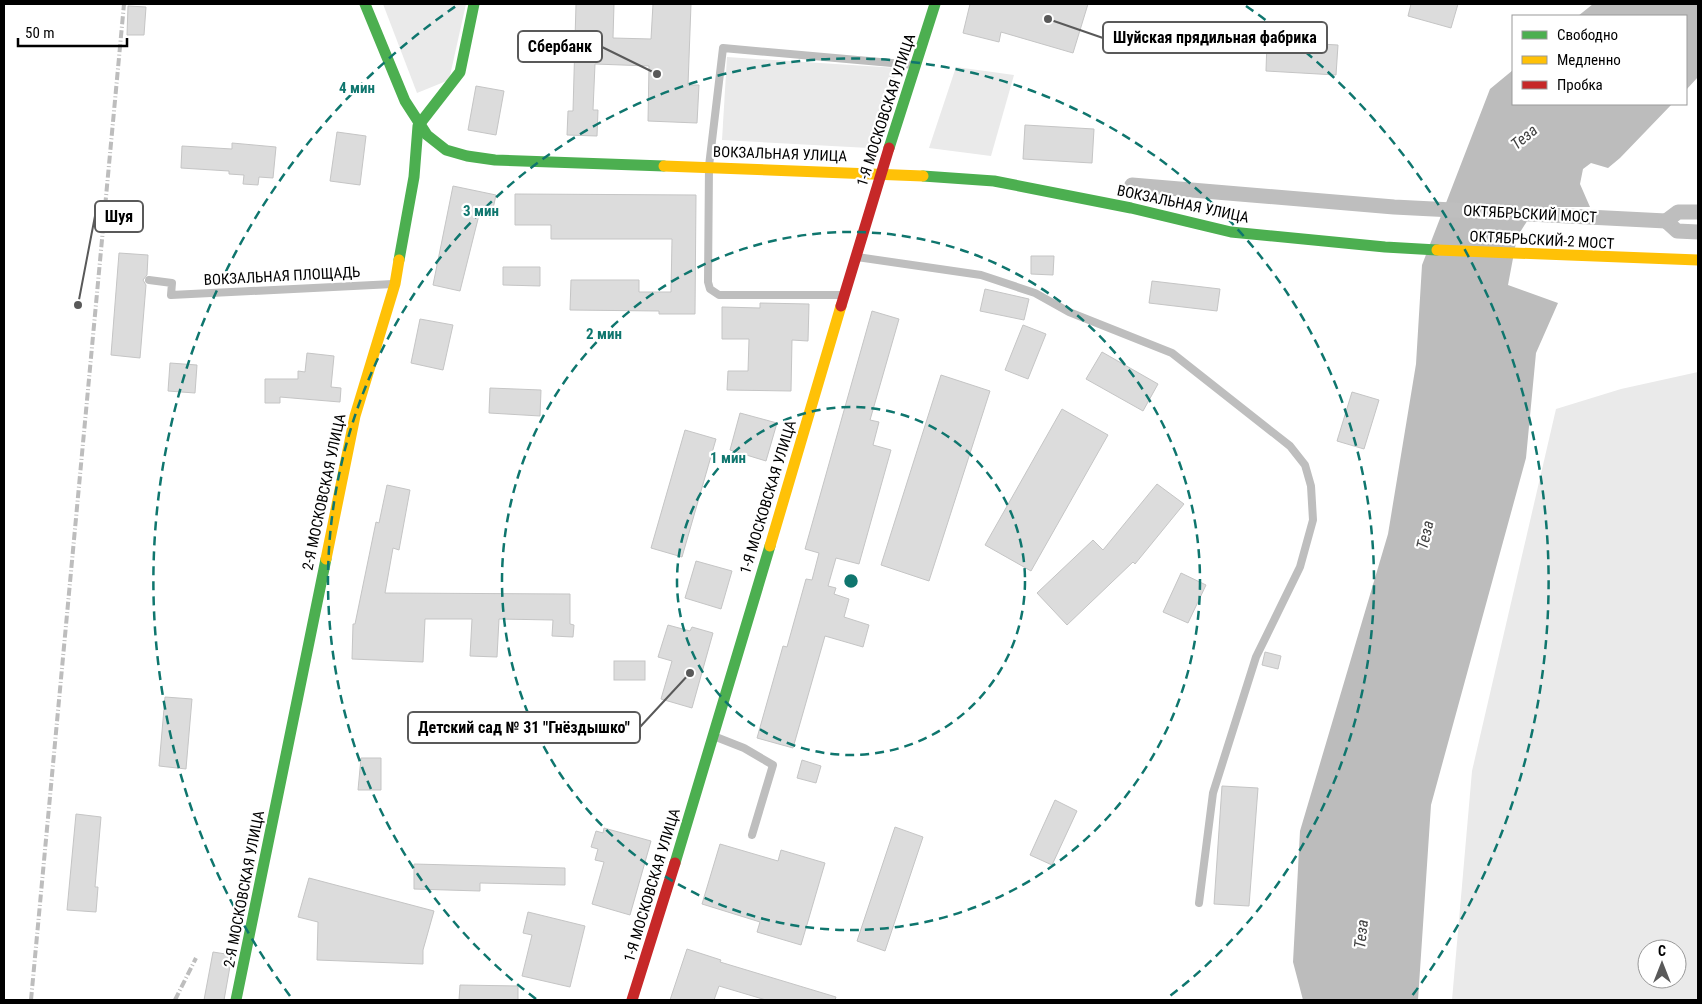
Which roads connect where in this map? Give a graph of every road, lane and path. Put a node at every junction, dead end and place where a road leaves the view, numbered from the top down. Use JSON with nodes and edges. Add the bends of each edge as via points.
{"nodes":[{"id":1,"x":365,"y":4,"type":"edge"},
{"id":2,"x":474,"y":4,"type":"edge"},
{"id":3,"x":935,"y":4,"type":"edge"},
{"id":4,"x":916,"y":65,"type":"junction"},
{"id":5,"x":418,"y":126,"type":"junction"},
{"id":6,"x":708,"y":166,"type":"junction"},
{"id":7,"x":881,"y":173,"type":"junction"},
{"id":8,"x":1132,"y":185,"type":"dead end"},
{"id":9,"x":1698,"y":212,"type":"edge"},
{"id":10,"x":1666,"y":221,"type":"junction"},
{"id":11,"x":1698,"y":232,"type":"edge"},
{"id":12,"x":1385,"y":247,"type":"joint"},
{"id":13,"x":855,"y":257,"type":"junction"},
{"id":14,"x":1698,"y":260,"type":"edge"},
{"id":15,"x":149,"y":280,"type":"dead end"},
{"id":16,"x":395,"y":284,"type":"junction"},
{"id":17,"x":844,"y":296,"type":"junction"},
{"id":18,"x":714,"y":736,"type":"junction"},
{"id":19,"x":752,"y":835,"type":"dead end"},
{"id":20,"x":1199,"y":903,"type":"dead end"},
{"id":21,"x":236,"y":1000,"type":"edge"},
{"id":22,"x":632,"y":1000,"type":"edge"}],
"edges":[{"from":1,"to":5,"type":"main road"},
{"from":2,"to":5,"type":"main road","via":[[460,72]]},
{"from":3,"to":4,"type":"main road","name":"1-Я МОСКОВСКАЯ УЛИЦА"},
{"from":4,"to":6,"type":"lane","via":[[722,48]]},
{"from":4,"to":7,"type":"main road","name":"1-Я МОСКОВСКАЯ УЛИЦА"},
{"from":5,"to":6,"type":"main road","name":"ВОКЗАЛЬНАЯ УЛИЦА","via":[[440,146],[462,156]]},
{"from":5,"to":16,"type":"main road","name":"2-Я МОСКОВСКАЯ УЛИЦА","via":[[414,177]]},
{"from":6,"to":7,"type":"main road","name":"ВОКЗАЛЬНАЯ УЛИЦА"},
{"from":6,"to":17,"type":"lane","via":[[708,282],[712,292],[719,295]]},
{"from":7,"to":12,"type":"main road","name":"ВОКЗАЛЬНАЯ УЛИЦА","via":[[994,181],[1231,232]]},
{"from":7,"to":13,"type":"main road","name":"1-Я МОСКОВСКАЯ УЛИЦА"},
{"from":8,"to":10,"type":"street","name":"ОКТЯБРЬСКИЙ МОСТ","via":[[1394,207]]},
{"from":9,"to":10,"type":"street","via":[[1678,212]]},
{"from":10,"to":11,"type":"street","via":[[1677,231]]},
{"from":12,"to":14,"type":"main road","name":"ОКТЯБРЬСКИЙ-2 МОСТ"},
{"from":13,"to":17,"type":"main road","name":"1-Я МОСКОВСКАЯ УЛИЦА"},
{"from":13,"to":20,"type":"lane","via":[[981,275],[1035,293],[1069,312],[1172,353],[1290,446],[1305,465],[1313,503],[1307,546],[1280,611],[1256,657],[1213,793]]},
{"from":15,"to":16,"type":"lane","name":"ВОКЗАЛЬНАЯ ПЛОЩАДЬ","via":[[172,283],[171,296]]},
{"from":16,"to":21,"type":"main road","name":"2-Я МОСКОВСКАЯ УЛИЦА","via":[[355,416]]},
{"from":17,"to":18,"type":"main road","name":"1-Я МОСКОВСКАЯ УЛИЦА"},
{"from":18,"to":19,"type":"lane","via":[[773,765]]},
{"from":18,"to":22,"type":"main road","name":"1-Я МОСКОВСКАЯ УЛИЦА"}]}
